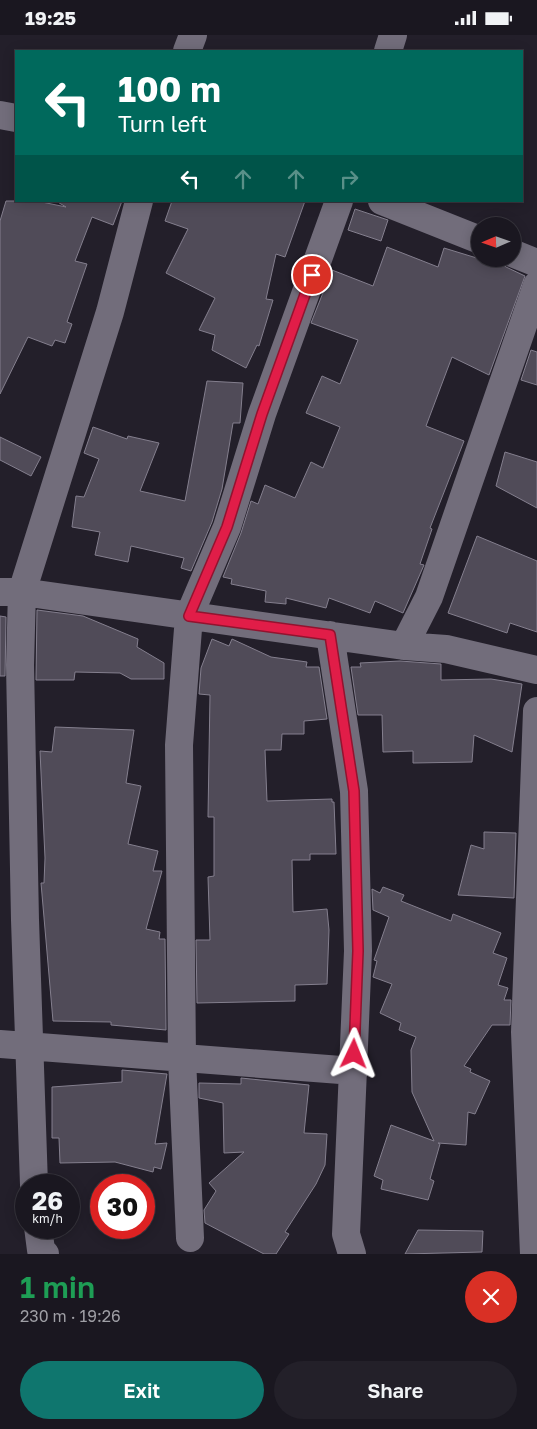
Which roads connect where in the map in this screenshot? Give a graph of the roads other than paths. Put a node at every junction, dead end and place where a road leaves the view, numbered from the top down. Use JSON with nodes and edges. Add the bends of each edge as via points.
{"nodes":[{"id":1,"x":193,"y":35,"type":"edge"},
{"id":2,"x":393,"y":35,"type":"edge"},
{"id":3,"x":187,"y":50,"type":"edge"},
{"id":4,"x":388,"y":50,"type":"edge"},
{"id":5,"x":0,"y":115,"type":"edge"},
{"id":6,"x":15,"y":118,"type":"edge"},
{"id":7,"x":139,"y":202,"type":"edge"},
{"id":8,"x":339,"y":202,"type":"edge"},
{"id":9,"x":385,"y":202,"type":"edge"},
{"id":10,"x":471,"y":236,"type":"edge"},
{"id":11,"x":521,"y":257,"type":"edge"},
{"id":12,"x":537,"y":263,"type":"edge"},
{"id":13,"x":537,"y":285,"type":"edge"},
{"id":14,"x":11,"y":592,"type":"edge"},
{"id":15,"x":189,"y":616,"type":"junction"},
{"id":16,"x":330,"y":635,"type":"junction"},
{"id":17,"x":404,"y":646,"type":"junction"},
{"id":18,"x":537,"y":670,"type":"edge"},
{"id":19,"x":537,"y":711,"type":"edge"},
{"id":20,"x":0,"y":1043,"type":"edge"},
{"id":21,"x":28,"y":1045,"type":"junction"},
{"id":22,"x":182,"y":1058,"type":"junction"},
{"id":23,"x":354,"y":1071,"type":"junction"},
{"id":24,"x":34,"y":1174,"type":"edge"},
{"id":25,"x":190,"y":1238,"type":"dead end"},
{"id":26,"x":40,"y":1239,"type":"edge"},
{"id":27,"x":45,"y":1254,"type":"edge"},
{"id":28,"x":352,"y":1254,"type":"edge"},
{"id":29,"x":534,"y":1254,"type":"edge"}],
"edges":[{"from":1,"to":3,"type":"street"},
{"from":2,"to":4,"type":"street"},
{"from":5,"to":6,"type":"street"},
{"from":7,"to":14,"type":"street","via":[[110,313]]},
{"from":8,"to":15,"type":"street","via":[[265,405],[227,527]]},
{"from":9,"to":10,"type":"street"},
{"from":11,"to":12,"type":"street"},
{"from":13,"to":17,"type":"street","via":[[429,597]]},
{"from":14,"to":15,"type":"street"},
{"from":14,"to":21,"type":"street","via":[[20,665]]},
{"from":15,"to":16,"type":"street"},
{"from":15,"to":22,"type":"street","via":[[179,745]]},
{"from":16,"to":17,"type":"street"},
{"from":16,"to":23,"type":"street","via":[[354,791],[358,951]]},
{"from":17,"to":18,"type":"street","via":[[446,649]]},
{"from":19,"to":29,"type":"street","via":[[524,1032]]},
{"from":20,"to":21,"type":"street"},
{"from":21,"to":22,"type":"street"},
{"from":21,"to":24,"type":"street"},
{"from":22,"to":23,"type":"street"},
{"from":22,"to":25,"type":"street"},
{"from":23,"to":28,"type":"street","via":[[346,1234]]},
{"from":26,"to":27,"type":"street"}]}
